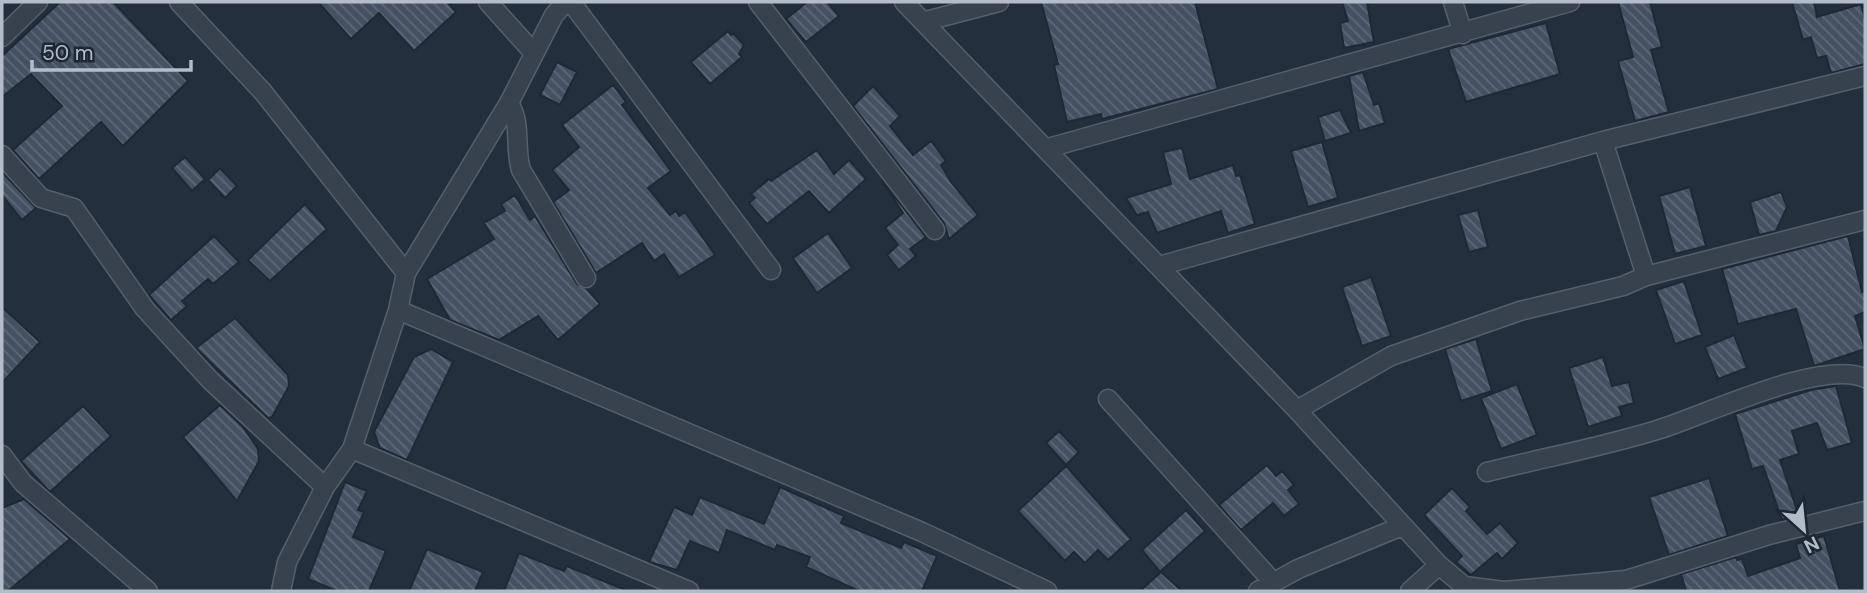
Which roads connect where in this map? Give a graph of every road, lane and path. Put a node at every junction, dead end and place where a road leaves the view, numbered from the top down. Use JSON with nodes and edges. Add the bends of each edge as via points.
{"nodes":[{"id":1,"x":38,"y":2,"type":"edge"},
{"id":2,"x":179,"y":2,"type":"edge"},
{"id":3,"x":488,"y":2,"type":"edge"},
{"id":4,"x":568,"y":2,"type":"edge"},
{"id":5,"x":758,"y":2,"type":"edge"},
{"id":6,"x":904,"y":2,"type":"edge"},
{"id":7,"x":999,"y":2,"type":"edge"},
{"id":8,"x":1453,"y":2,"type":"edge"},
{"id":9,"x":1570,"y":2,"type":"edge"},
{"id":10,"x":926,"y":21,"type":"junction"},
{"id":11,"x":1462,"y":34,"type":"junction"},
{"id":12,"x":2,"y":37,"type":"edge"},
{"id":13,"x":533,"y":52,"type":"junction"},
{"id":14,"x":1865,"y":75,"type":"edge"},
{"id":15,"x":509,"y":103,"type":"junction"},
{"id":16,"x":1603,"y":141,"type":"junction"},
{"id":17,"x":1048,"y":148,"type":"junction"},
{"id":18,"x":2,"y":155,"type":"edge"},
{"id":19,"x":1865,"y":220,"type":"edge"},
{"id":20,"x":935,"y":230,"type":"dead end"},
{"id":21,"x":1160,"y":265,"type":"junction"},
{"id":22,"x":771,"y":270,"type":"dead end"},
{"id":23,"x":406,"y":273,"type":"junction"},
{"id":24,"x":1646,"y":276,"type":"junction"},
{"id":25,"x":586,"y":278,"type":"dead end"},
{"id":26,"x":398,"y":310,"type":"junction"},
{"id":27,"x":1865,"y":378,"type":"edge"},
{"id":28,"x":1108,"y":399,"type":"dead end"},
{"id":29,"x":1297,"y":410,"type":"junction"},
{"id":30,"x":352,"y":449,"type":"junction"},
{"id":31,"x":2,"y":455,"type":"edge"},
{"id":32,"x":1487,"y":472,"type":"dead end"},
{"id":33,"x":325,"y":487,"type":"junction"},
{"id":34,"x":1865,"y":511,"type":"edge"},
{"id":35,"x":1402,"y":526,"type":"junction"},
{"id":36,"x":1439,"y":565,"type":"junction"},
{"id":37,"x":1265,"y":586,"type":"edge"},
{"id":38,"x":1466,"y":588,"type":"edge"},
{"id":39,"x":289,"y":589,"type":"edge"},
{"id":40,"x":148,"y":591,"type":"edge"},
{"id":41,"x":689,"y":591,"type":"edge"},
{"id":42,"x":1047,"y":591,"type":"edge"},
{"id":43,"x":1410,"y":591,"type":"edge"},
{"id":44,"x":1505,"y":591,"type":"edge"}],
"edges":[{"from":1,"to":12,"type":"street"},
{"from":2,"to":23,"type":"street","via":[[263,92]]},
{"from":3,"to":13,"type":"street"},
{"from":4,"to":13,"type":"street","via":[[554,15]]},
{"from":4,"to":22,"type":"street"},
{"from":5,"to":20,"type":"street"},
{"from":6,"to":10,"type":"street"},
{"from":7,"to":10,"type":"street"},
{"from":8,"to":11,"type":"street"},
{"from":9,"to":11,"type":"street"},
{"from":10,"to":17,"type":"street"},
{"from":11,"to":17,"type":"street"},
{"from":13,"to":15,"type":"street"},
{"from":14,"to":16,"type":"street"},
{"from":15,"to":23,"type":"street"},
{"from":15,"to":25,"type":"street","via":[[517,116],[521,170]]},
{"from":16,"to":21,"type":"street"},
{"from":16,"to":24,"type":"street"},
{"from":17,"to":21,"type":"street"},
{"from":18,"to":33,"type":"street","via":[[41,198],[74,208],[145,309],[210,380]]},
{"from":19,"to":24,"type":"street"},
{"from":21,"to":29,"type":"street"},
{"from":23,"to":26,"type":"street"},
{"from":24,"to":29,"type":"street","via":[[1520,311],[1391,356]]},
{"from":26,"to":30,"type":"street"},
{"from":26,"to":42,"type":"street","via":[[922,531]]},
{"from":27,"to":32,"type":"street","via":[[1851,372],[1798,381],[1656,430]]},
{"from":28,"to":37,"type":"street"},
{"from":29,"to":35,"type":"street"},
{"from":30,"to":33,"type":"street"},
{"from":30,"to":41,"type":"street"},
{"from":31,"to":40,"type":"street","via":[[23,483]]},
{"from":33,"to":39,"type":"street","via":[[287,562]]},
{"from":34,"to":44,"type":"street","via":[[1769,535],[1626,580]]},
{"from":35,"to":36,"type":"street"},
{"from":35,"to":37,"type":"street"},
{"from":36,"to":38,"type":"street"},
{"from":36,"to":43,"type":"street"},
{"from":38,"to":44,"type":"street"}]}
